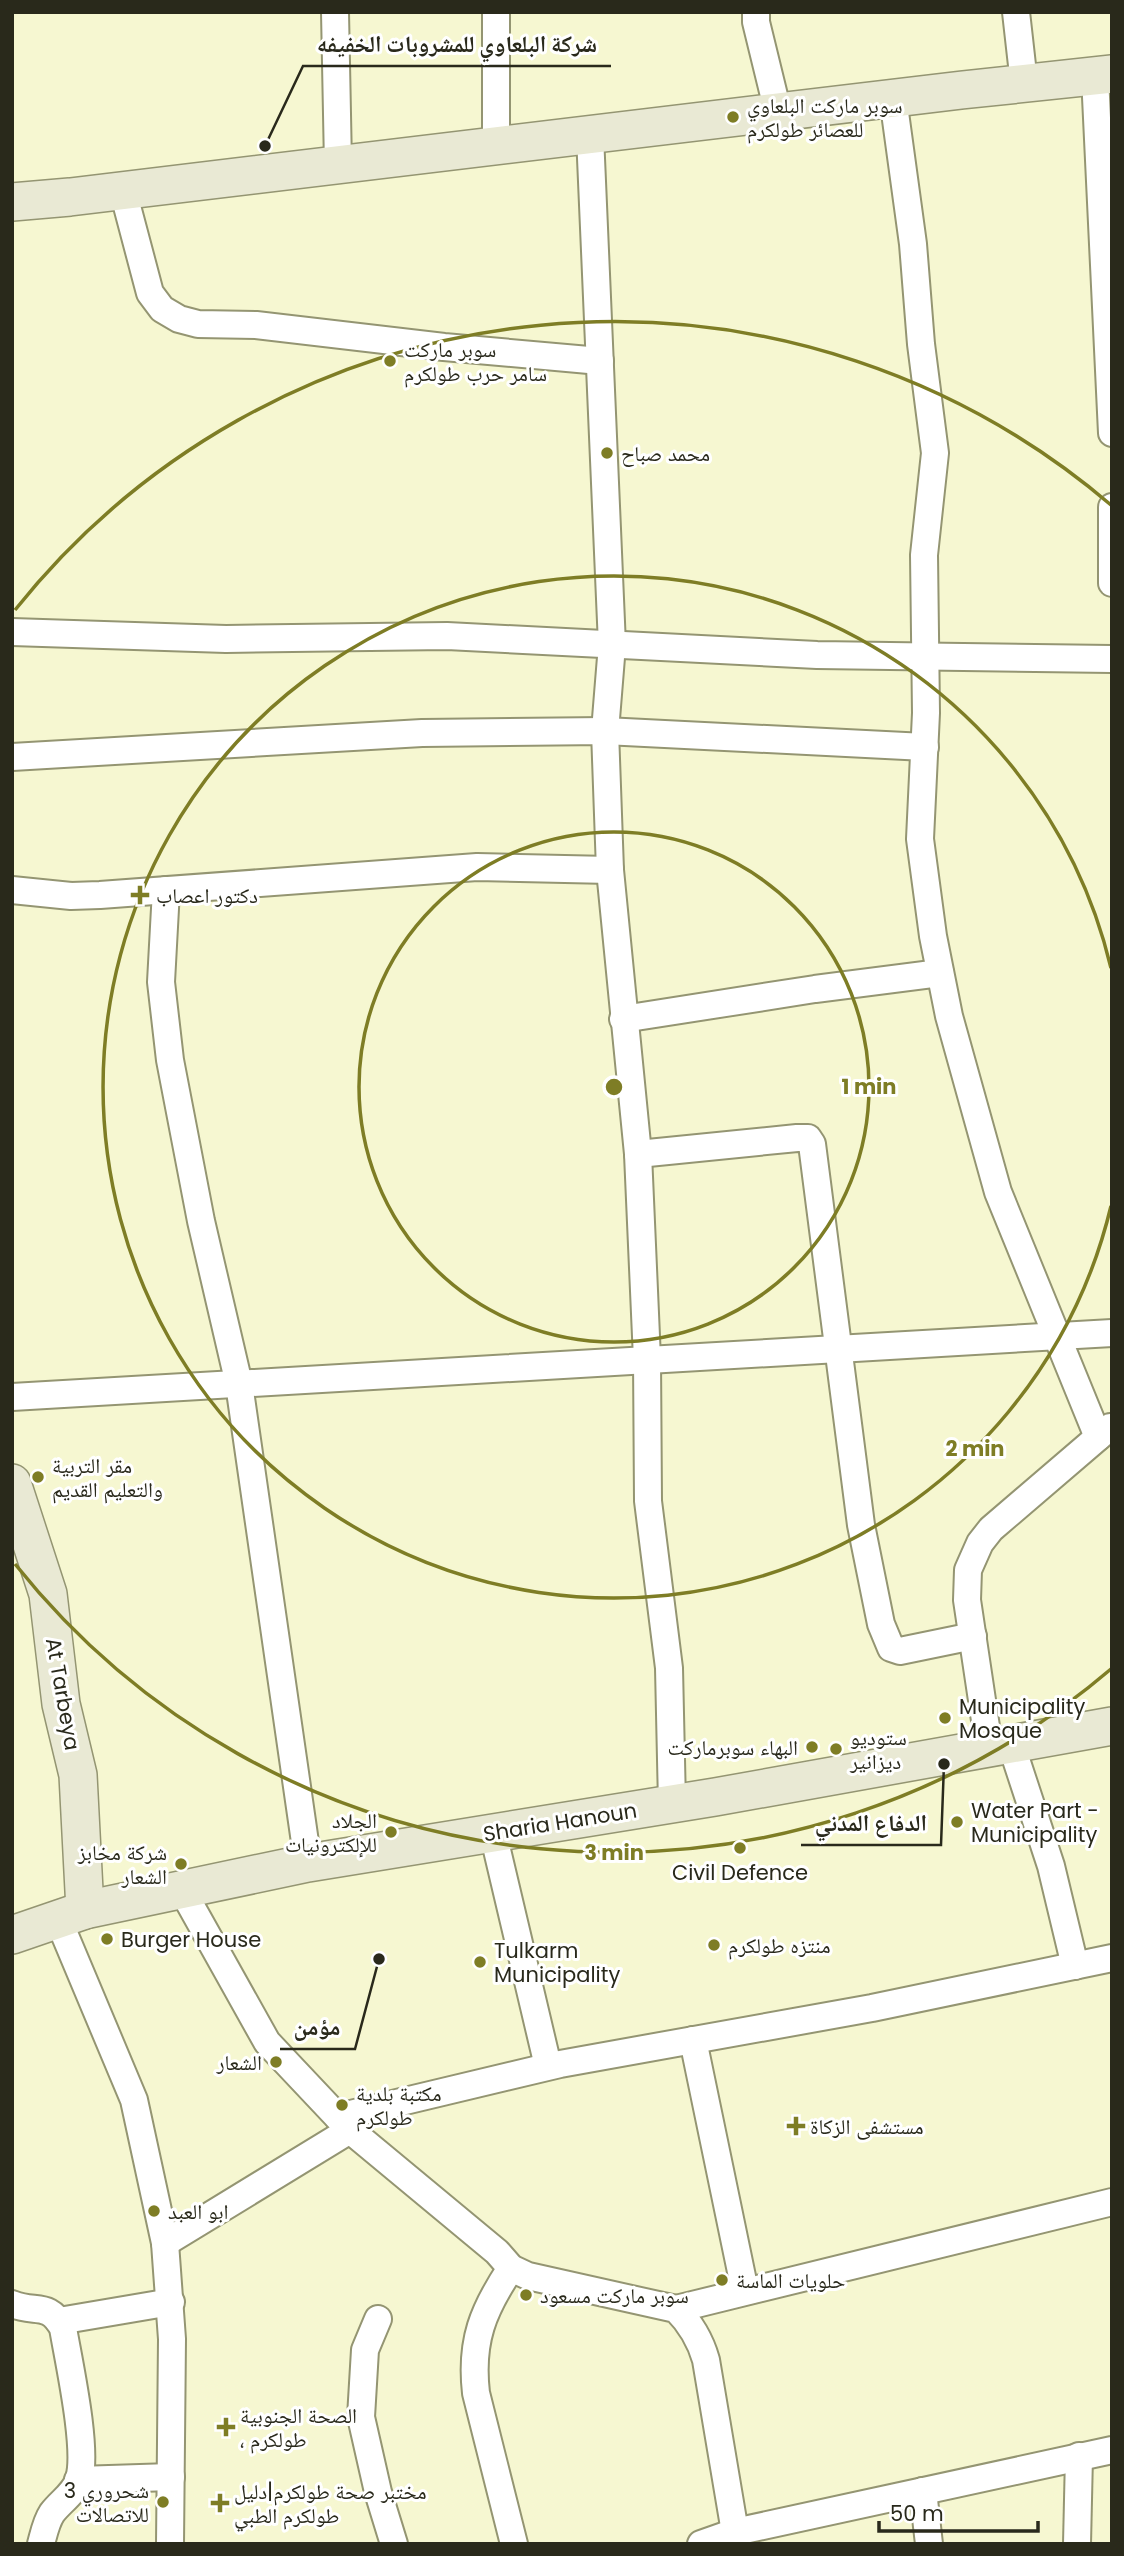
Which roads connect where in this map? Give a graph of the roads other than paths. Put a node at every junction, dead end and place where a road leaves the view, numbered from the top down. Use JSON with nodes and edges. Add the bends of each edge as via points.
{"nodes":[{"id":1,"x":335,"y":12,"type":"edge"},
{"id":2,"x":496,"y":12,"type":"edge"},
{"id":3,"x":756,"y":12,"type":"edge"},
{"id":4,"x":1016,"y":12,"type":"edge"},
{"id":5,"x":1104,"y":75,"type":"edge"},
{"id":6,"x":1024,"y":83,"type":"junction"},
{"id":7,"x":894,"y":98,"type":"junction"},
{"id":8,"x":778,"y":112,"type":"junction"},
{"id":9,"x":590,"y":135,"type":"junction"},
{"id":10,"x":496,"y":146,"type":"junction"},
{"id":11,"x":338,"y":165,"type":"junction"},
{"id":12,"x":123,"y":191,"type":"junction"},
{"id":13,"x":12,"y":202,"type":"edge"},
{"id":14,"x":600,"y":362,"type":"junction"},
{"id":15,"x":1112,"y":433,"type":"edge"},
{"id":16,"x":1112,"y":507,"type":"edge"},
{"id":17,"x":1112,"y":583,"type":"edge"},
{"id":18,"x":12,"y":632,"type":"edge"},
{"id":19,"x":612,"y":645,"type":"junction"},
{"id":20,"x":925,"y":657,"type":"junction"},
{"id":21,"x":1112,"y":659,"type":"edge"},
{"id":22,"x":606,"y":732,"type":"junction"},
{"id":23,"x":925,"y":747,"type":"junction"},
{"id":24,"x":12,"y":757,"type":"edge"},
{"id":25,"x":610,"y":870,"type":"junction"},
{"id":26,"x":12,"y":890,"type":"edge"},
{"id":27,"x":166,"y":890,"type":"junction"},
{"id":28,"x":940,"y":973,"type":"junction"},
{"id":29,"x":623,"y":1019,"type":"junction"},
{"id":30,"x":639,"y":1154,"type":"junction"},
{"id":31,"x":1112,"y":1333,"type":"edge"},
{"id":32,"x":1057,"y":1337,"type":"junction"},
{"id":33,"x":837,"y":1349,"type":"junction"},
{"id":34,"x":647,"y":1359,"type":"junction"},
{"id":35,"x":239,"y":1384,"type":"junction"},
{"id":36,"x":12,"y":1397,"type":"edge"},
{"id":37,"x":1105,"y":1431,"type":"edge"},
{"id":38,"x":12,"y":1483,"type":"edge"},
{"id":39,"x":972,"y":1636,"type":"junction"},
{"id":40,"x":1112,"y":1726,"type":"edge"},
{"id":41,"x":1000,"y":1746,"type":"junction"},
{"id":42,"x":672,"y":1804,"type":"junction"},
{"id":43,"x":493,"y":1833,"type":"junction"},
{"id":44,"x":308,"y":1863,"type":"junction"},
{"id":45,"x":182,"y":1890,"type":"junction"},
{"id":46,"x":72,"y":1915,"type":"junction"},
{"id":47,"x":12,"y":1935,"type":"edge"},
{"id":48,"x":1112,"y":1958,"type":"edge"},
{"id":49,"x":1075,"y":1966,"type":"junction"},
{"id":50,"x":693,"y":2040,"type":"junction"},
{"id":51,"x":548,"y":2066,"type":"junction"},
{"id":52,"x":344,"y":2124,"type":"junction"},
{"id":53,"x":1112,"y":2202,"type":"edge"},
{"id":54,"x":165,"y":2243,"type":"junction"},
{"id":55,"x":511,"y":2268,"type":"junction"},
{"id":56,"x":745,"y":2291,"type":"junction"},
{"id":57,"x":171,"y":2302,"type":"junction"},
{"id":58,"x":12,"y":2304,"type":"edge"},
{"id":59,"x":676,"y":2309,"type":"junction"},
{"id":60,"x":378,"y":2319,"type":"dead end"},
{"id":61,"x":59,"y":2321,"type":"junction"},
{"id":62,"x":1112,"y":2450,"type":"edge"},
{"id":63,"x":1079,"y":2456,"type":"junction"},
{"id":64,"x":171,"y":2477,"type":"junction"},
{"id":65,"x":78,"y":2480,"type":"junction"},
{"id":66,"x":923,"y":2491,"type":"junction"},
{"id":67,"x":736,"y":2538,"type":"edge"},
{"id":68,"x":41,"y":2544,"type":"edge"},
{"id":69,"x":170,"y":2544,"type":"edge"},
{"id":70,"x":394,"y":2544,"type":"edge"},
{"id":71,"x":514,"y":2544,"type":"edge"},
{"id":72,"x":701,"y":2544,"type":"edge"},
{"id":73,"x":929,"y":2544,"type":"edge"},
{"id":74,"x":1077,"y":2544,"type":"edge"}],
"edges":[{"from":1,"to":11,"type":"street"},
{"from":2,"to":10,"type":"street"},
{"from":3,"to":8,"type":"street"},
{"from":4,"to":6,"type":"street"},
{"from":5,"to":6,"type":"street"},
{"from":5,"to":15,"type":"street"},
{"from":6,"to":7,"type":"street"},
{"from":7,"to":8,"type":"street"},
{"from":7,"to":20,"type":"street","via":[[935,453],[924,555]]},
{"from":8,"to":9,"type":"street"},
{"from":9,"to":10,"type":"street"},
{"from":9,"to":14,"type":"street"},
{"from":10,"to":11,"type":"street"},
{"from":11,"to":12,"type":"street"},
{"from":12,"to":13,"type":"street"},
{"from":12,"to":14,"type":"street","via":[[150,293],[162,309],[179,319]]},
{"from":14,"to":19,"type":"street"},
{"from":16,"to":17,"type":"street"},
{"from":18,"to":19,"type":"street","via":[[226,639],[447,636]]},
{"from":19,"to":20,"type":"street"},
{"from":19,"to":22,"type":"street"},
{"from":20,"to":21,"type":"street"},
{"from":20,"to":23,"type":"street"},
{"from":22,"to":23,"type":"street"},
{"from":22,"to":24,"type":"street","via":[[422,733]]},
{"from":22,"to":25,"type":"street"},
{"from":23,"to":28,"type":"street","via":[[920,839]]},
{"from":25,"to":27,"type":"street","via":[[477,867]]},
{"from":25,"to":29,"type":"street"},
{"from":26,"to":27,"type":"street","via":[[71,896]]},
{"from":27,"to":35,"type":"street","via":[[161,982],[170,1060]]},
{"from":28,"to":29,"type":"street"},
{"from":28,"to":32,"type":"street","via":[[998,1192]]},
{"from":29,"to":30,"type":"street"},
{"from":30,"to":33,"type":"street","via":[[808,1138]]},
{"from":30,"to":34,"type":"street"},
{"from":31,"to":32,"type":"street"},
{"from":32,"to":33,"type":"street"},
{"from":32,"to":37,"type":"street"},
{"from":33,"to":34,"type":"street"},
{"from":33,"to":39,"type":"street","via":[[861,1525],[881,1625],[891,1648],[907,1651]]},
{"from":34,"to":35,"type":"street"},
{"from":34,"to":42,"type":"street","via":[[648,1501],[669,1668]]},
{"from":35,"to":36,"type":"street"},
{"from":35,"to":44,"type":"street"},
{"from":37,"to":39,"type":"street","via":[[980,1543],[967,1584]]},
{"from":38,"to":46,"type":"street","name":"At Tarbeya","via":[[48,1594],[61,1704],[78,1775]]},
{"from":39,"to":41,"type":"street"},
{"from":40,"to":41,"type":"street","name":"Sharia Hanoun"},
{"from":41,"to":42,"type":"street","name":"Sharia Hanoun"},
{"from":41,"to":49,"type":"street","via":[[1051,1866]]},
{"from":42,"to":43,"type":"street","name":"Sharia Hanoun"},
{"from":43,"to":44,"type":"street","name":"Sharia Hanoun"},
{"from":43,"to":51,"type":"street"},
{"from":44,"to":45,"type":"street","name":"Sharia Hanoun"},
{"from":45,"to":46,"type":"street","name":"Sharia Hanoun"},
{"from":45,"to":52,"type":"street","via":[[267,2042]]},
{"from":46,"to":47,"type":"street","name":"Sharia Hanoun"},
{"from":46,"to":54,"type":"street","via":[[134,2100]]},
{"from":48,"to":49,"type":"street"},
{"from":49,"to":50,"type":"street"},
{"from":50,"to":51,"type":"street"},
{"from":50,"to":56,"type":"street"},
{"from":51,"to":52,"type":"street"},
{"from":52,"to":54,"type":"street"},
{"from":52,"to":55,"type":"street"},
{"from":53,"to":56,"type":"street"},
{"from":54,"to":57,"type":"street"},
{"from":55,"to":59,"type":"street","via":[[528,2276]]},
{"from":55,"to":71,"type":"street","via":[[483,2316],[474,2373]]},
{"from":56,"to":59,"type":"street"},
{"from":57,"to":61,"type":"street"},
{"from":57,"to":64,"type":"street"},
{"from":58,"to":61,"type":"street","via":[[46,2309]]},
{"from":59,"to":67,"type":"street","via":[[703,2348]]},
{"from":60,"to":70,"type":"street","via":[[365,2350],[361,2417]]},
{"from":61,"to":65,"type":"street","via":[[79,2428]]},
{"from":62,"to":63,"type":"street"},
{"from":63,"to":66,"type":"street"},
{"from":63,"to":74,"type":"street"},
{"from":64,"to":65,"type":"street"},
{"from":64,"to":69,"type":"street"},
{"from":65,"to":68,"type":"street","via":[[51,2515]]},
{"from":66,"to":67,"type":"street"},
{"from":66,"to":73,"type":"street"},
{"from":67,"to":72,"type":"street"}]}
